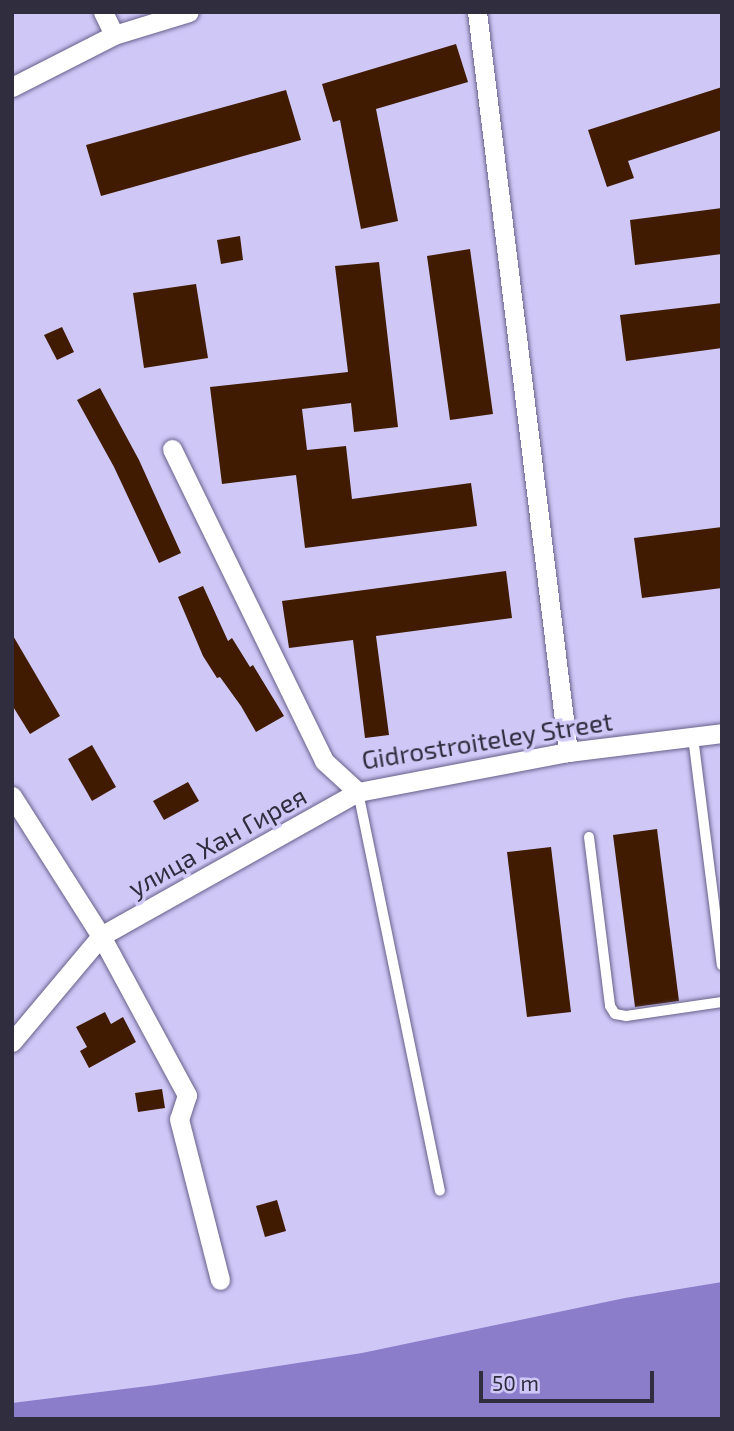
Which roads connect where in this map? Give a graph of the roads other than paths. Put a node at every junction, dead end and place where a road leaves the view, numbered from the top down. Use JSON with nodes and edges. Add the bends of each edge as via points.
{"nodes":[{"id":1,"x":103,"y":12,"type":"edge"},
{"id":2,"x":188,"y":12,"type":"edge"},
{"id":3,"x":477,"y":12,"type":"edge"},
{"id":4,"x":114,"y":35,"type":"junction"},
{"id":5,"x":12,"y":87,"type":"edge"},
{"id":6,"x":172,"y":449,"type":"dead end"},
{"id":7,"x":722,"y":733,"type":"edge"},
{"id":8,"x":693,"y":737,"type":"junction"},
{"id":9,"x":568,"y":752,"type":"junction"},
{"id":10,"x":358,"y":792,"type":"junction"},
{"id":11,"x":12,"y":796,"type":"edge"},
{"id":12,"x":589,"y":837,"type":"dead end"},
{"id":13,"x":101,"y":936,"type":"junction"},
{"id":14,"x":722,"y":965,"type":"edge"},
{"id":15,"x":722,"y":1002,"type":"edge"},
{"id":16,"x":12,"y":1042,"type":"edge"},
{"id":17,"x":440,"y":1191,"type":"dead end"},
{"id":18,"x":220,"y":1280,"type":"dead end"}],
"edges":[{"from":1,"to":4,"type":"street"},
{"from":2,"to":4,"type":"street"},
{"from":3,"to":9,"type":"street"},
{"from":4,"to":5,"type":"street"},
{"from":6,"to":10,"type":"street","name":"Gidrostroiteley Street","via":[[324,761]]},
{"from":7,"to":8,"type":"street","name":"Gidrostroiteley Street"},
{"from":8,"to":9,"type":"street","name":"Gidrostroiteley Street"},
{"from":8,"to":14,"type":"lane"},
{"from":9,"to":10,"type":"street","name":"Gidrostroiteley Street"},
{"from":10,"to":13,"type":"street","name":"улица Хан Гирея"},
{"from":10,"to":17,"type":"lane"},
{"from":11,"to":13,"type":"street"},
{"from":12,"to":15,"type":"lane","via":[[610,1006],[615,1014]]},
{"from":13,"to":16,"type":"street","name":"улица Хан Гирея"},
{"from":13,"to":18,"type":"street","via":[[187,1095],[179,1119]]}]}
